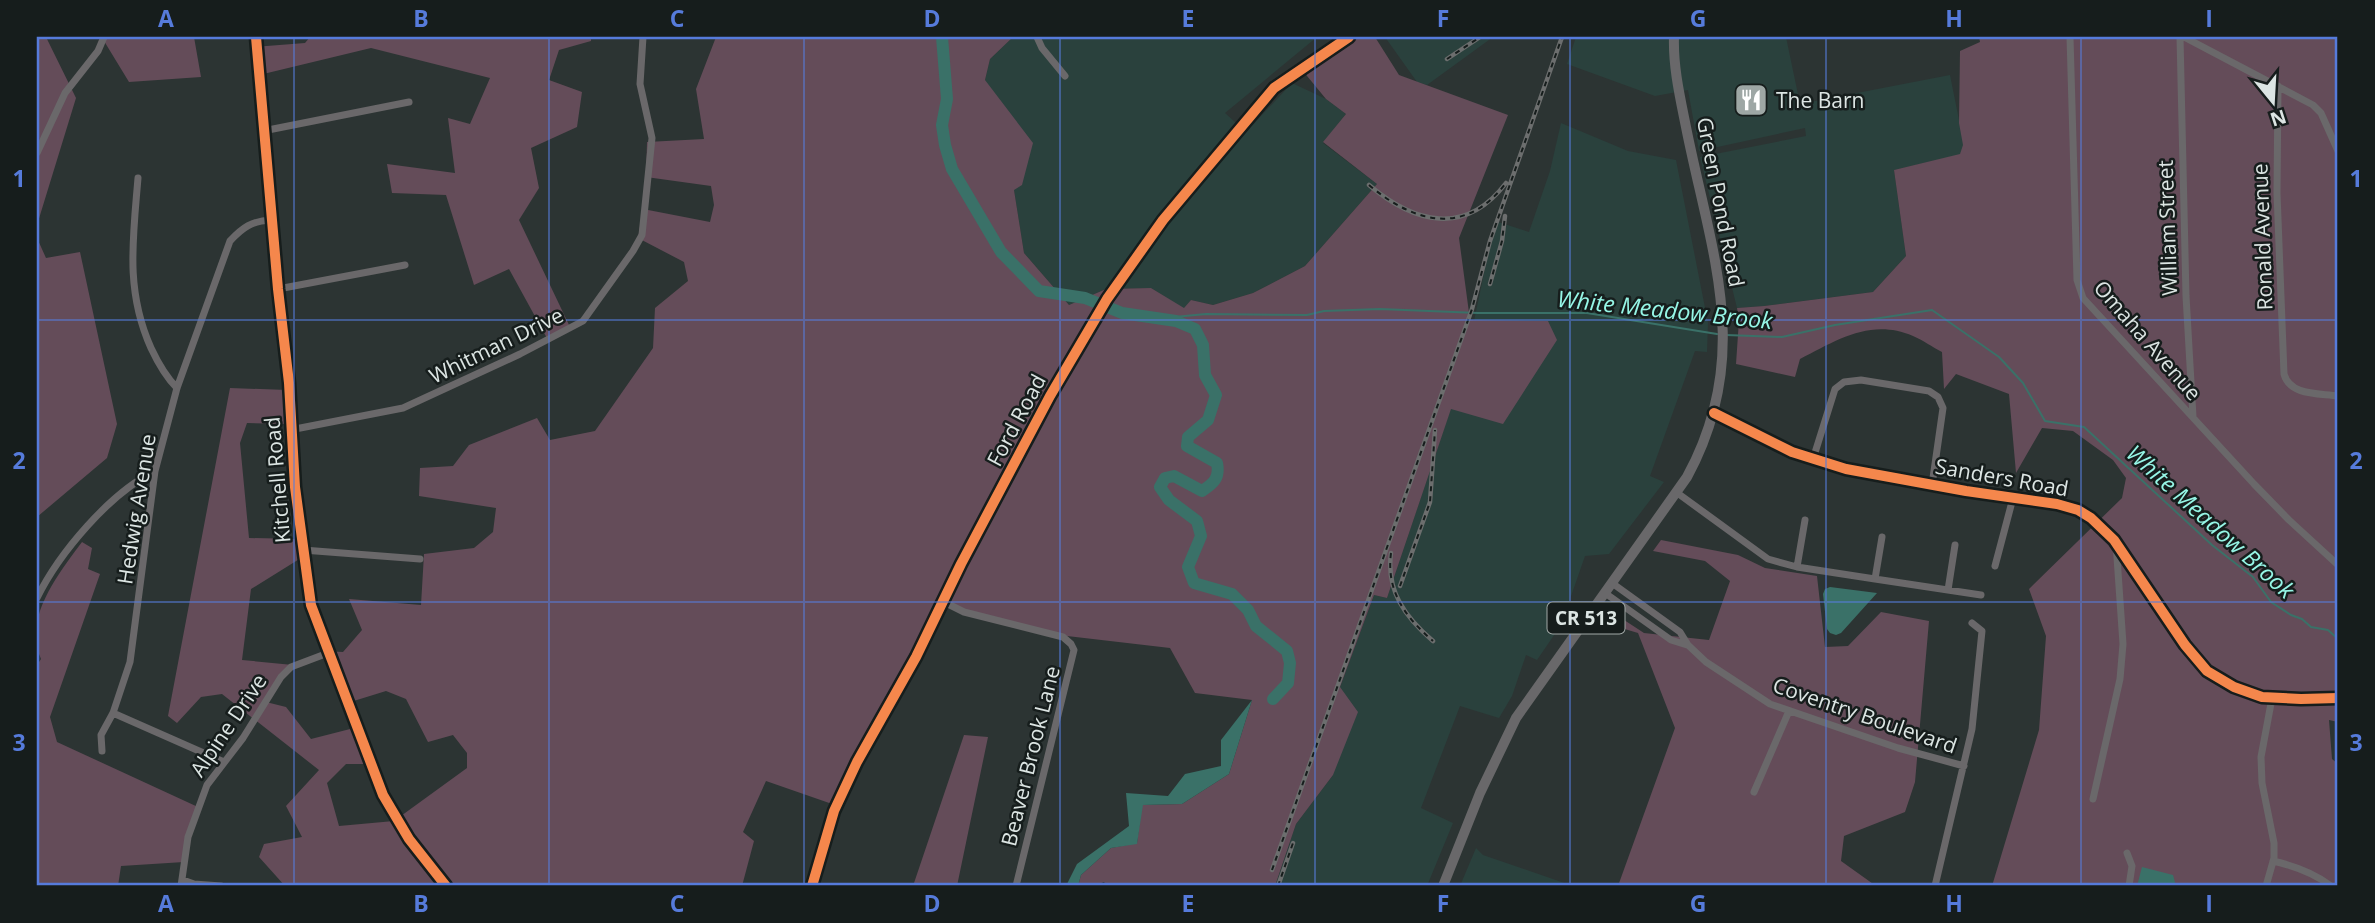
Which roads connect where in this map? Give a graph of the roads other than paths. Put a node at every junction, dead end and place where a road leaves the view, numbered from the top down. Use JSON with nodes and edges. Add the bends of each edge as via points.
{"nodes":[{"id":1,"x":104,"y":37,"type":"edge"},
{"id":2,"x":257,"y":37,"type":"edge"},
{"id":3,"x":643,"y":37,"type":"edge"},
{"id":4,"x":1037,"y":37,"type":"edge"},
{"id":5,"x":1349,"y":37,"type":"edge"},
{"id":6,"x":1674,"y":37,"type":"edge"},
{"id":7,"x":2070,"y":37,"type":"edge"},
{"id":8,"x":2182,"y":37,"type":"edge"},
{"id":9,"x":1065,"y":76,"type":"dead end"},
{"id":10,"x":2278,"y":86,"type":"junction"},
{"id":11,"x":409,"y":103,"type":"dead end"},
{"id":12,"x":263,"y":131,"type":"junction"},
{"id":13,"x":2338,"y":151,"type":"edge"},
{"id":14,"x":37,"y":153,"type":"edge"},
{"id":15,"x":138,"y":178,"type":"dead end"},
{"id":16,"x":271,"y":220,"type":"junction"},
{"id":17,"x":405,"y":265,"type":"dead end"},
{"id":18,"x":278,"y":289,"type":"junction"},
{"id":19,"x":177,"y":388,"type":"junction"},
{"id":20,"x":2338,"y":396,"type":"edge"},
{"id":21,"x":1714,"y":413,"type":"junction"},
{"id":22,"x":2193,"y":418,"type":"junction"},
{"id":23,"x":290,"y":430,"type":"junction"},
{"id":24,"x":1813,"y":459,"type":"junction"},
{"id":25,"x":155,"y":471,"type":"junction"},
{"id":26,"x":1932,"y":485,"type":"junction"},
{"id":27,"x":1676,"y":492,"type":"junction"},
{"id":28,"x":2013,"y":498,"type":"junction"},
{"id":29,"x":1805,"y":520,"type":"dead end"},
{"id":30,"x":1882,"y":537,"type":"dead end"},
{"id":31,"x":2116,"y":542,"type":"junction"},
{"id":32,"x":1955,"y":545,"type":"dead end"},
{"id":33,"x":303,"y":550,"type":"junction"},
{"id":34,"x":420,"y":559,"type":"dead end"},
{"id":35,"x":2338,"y":565,"type":"edge"},
{"id":36,"x":1995,"y":566,"type":"dead end"},
{"id":37,"x":1797,"y":567,"type":"junction"},
{"id":38,"x":1875,"y":579,"type":"junction"},
{"id":39,"x":1612,"y":583,"type":"junction"},
{"id":40,"x":1948,"y":590,"type":"junction"},
{"id":41,"x":1605,"y":593,"type":"junction"},
{"id":42,"x":1981,"y":595,"type":"dead end"},
{"id":43,"x":37,"y":598,"type":"edge"},
{"id":44,"x":944,"y":602,"type":"junction"},
{"id":45,"x":1972,"y":624,"type":"dead end"},
{"id":46,"x":1688,"y":645,"type":"junction"},
{"id":47,"x":328,"y":653,"type":"junction"},
{"id":48,"x":2272,"y":698,"type":"junction"},
{"id":49,"x":2338,"y":698,"type":"edge"},
{"id":50,"x":1789,"y":711,"type":"junction"},
{"id":51,"x":113,"y":713,"type":"junction"},
{"id":52,"x":102,"y":751,"type":"dead end"},
{"id":53,"x":224,"y":762,"type":"junction"},
{"id":54,"x":1964,"y":766,"type":"junction"},
{"id":55,"x":1754,"y":792,"type":"dead end"},
{"id":56,"x":2093,"y":799,"type":"dead end"},
{"id":57,"x":2127,"y":853,"type":"dead end"},
{"id":58,"x":2273,"y":861,"type":"junction"},
{"id":59,"x":182,"y":883,"type":"edge"},
{"id":60,"x":221,"y":886,"type":"edge"},
{"id":61,"x":446,"y":886,"type":"edge"},
{"id":62,"x":812,"y":886,"type":"edge"},
{"id":63,"x":1016,"y":886,"type":"edge"},
{"id":64,"x":1443,"y":886,"type":"edge"},
{"id":65,"x":1935,"y":886,"type":"edge"},
{"id":66,"x":2129,"y":886,"type":"edge"},
{"id":67,"x":2266,"y":886,"type":"edge"},
{"id":68,"x":2331,"y":886,"type":"edge"}],
"edges":[{"from":1,"to":14,"type":"street","via":[[65,93]]},
{"from":2,"to":12,"type":"street","name":"Kitchell Road"},
{"from":3,"to":23,"type":"street","name":"Whitman Drive","via":[[640,84],[652,138],[642,235],[583,321],[403,408]]},
{"from":4,"to":9,"type":"street"},
{"from":5,"to":44,"type":"street","name":"Ford Road","via":[[1274,88],[1169,212],[1107,299],[1050,396]]},
{"from":6,"to":21,"type":"main road","name":"Green Pond Road","number":"CR 513","via":[[1678,84],[1724,325]]},
{"from":7,"to":22,"type":"street","name":"Omaha Avenue","via":[[2079,291]]},
{"from":8,"to":10,"type":"street"},
{"from":8,"to":22,"type":"street","name":"William Street"},
{"from":10,"to":13,"type":"street","via":[[2321,113]]},
{"from":10,"to":20,"type":"street","name":"Ronald Avenue","via":[[2284,374],[2289,385],[2301,391]]},
{"from":11,"to":12,"type":"street"},
{"from":12,"to":16,"type":"street","name":"Kitchell Road"},
{"from":15,"to":19,"type":"street","via":[[132,270],[136,304],[156,358]]},
{"from":16,"to":18,"type":"street","name":"Kitchell Road"},
{"from":16,"to":19,"type":"street","name":"Hedwig Avenue","via":[[243,227],[230,241]]},
{"from":17,"to":18,"type":"street"},
{"from":18,"to":23,"type":"street","name":"Kitchell Road"},
{"from":19,"to":25,"type":"street","name":"Hedwig Avenue"},
{"from":21,"to":24,"type":"street","name":"Sanders Road"},
{"from":21,"to":27,"type":"main road","name":"Green Pond Road","number":"CR 513","via":[[1696,460]]},
{"from":22,"to":35,"type":"street","name":"Omaha Avenue","via":[[2288,520]]},
{"from":23,"to":33,"type":"street","name":"Kitchell Road"},
{"from":24,"to":26,"type":"street","name":"Sanders Road"},
{"from":24,"to":26,"type":"street","via":[[1835,389],[1844,382],[1861,380],[1929,391],[1943,408]]},
{"from":25,"to":43,"type":"street","via":[[83,531]]},
{"from":25,"to":51,"type":"street","name":"Hedwig Avenue","via":[[131,662]]},
{"from":26,"to":28,"type":"street","name":"Sanders Road"},
{"from":27,"to":37,"type":"street","via":[[1768,559]]},
{"from":27,"to":39,"type":"main road","name":"Green Pond Road","number":"CR 513"},
{"from":28,"to":31,"type":"street","name":"Sanders Road","via":[[2078,510]]},
{"from":28,"to":36,"type":"street"},
{"from":29,"to":37,"type":"street"},
{"from":30,"to":38,"type":"street"},
{"from":31,"to":48,"type":"street","name":"Sanders Road","via":[[2207,671],[2234,687]]},
{"from":31,"to":56,"type":"street","via":[[2123,644],[2120,679]]},
{"from":32,"to":40,"type":"street"},
{"from":33,"to":34,"type":"street"},
{"from":33,"to":47,"type":"street","name":"Kitchell Road","via":[[311,605]]},
{"from":37,"to":38,"type":"street"},
{"from":38,"to":40,"type":"street"},
{"from":39,"to":41,"type":"main road","name":"Green Pond Road","number":"CR 513"},
{"from":39,"to":46,"type":"street","name":"Coventry Boulevard","via":[[1680,632]]},
{"from":40,"to":42,"type":"street"},
{"from":41,"to":46,"type":"street","name":"Coventry Boulevard","via":[[1671,640]]},
{"from":41,"to":64,"type":"main road","name":"Green Pond Road","number":"CR 513","via":[[1516,718]]},
{"from":44,"to":62,"type":"street","name":"Ford Road","via":[[842,792]]},
{"from":44,"to":63,"type":"street","name":"Beaver Brook Lane","via":[[964,612],[1063,637],[1074,650]]},
{"from":45,"to":54,"type":"street","via":[[1982,631]]},
{"from":46,"to":50,"type":"street","name":"Coventry Boulevard","via":[[1753,694]]},
{"from":47,"to":53,"type":"street","name":"Alpine Drive","via":[[291,667],[281,677]]},
{"from":47,"to":61,"type":"street","name":"Kitchell Road","via":[[383,795],[409,839]]},
{"from":48,"to":49,"type":"street","name":"Sanders Road"},
{"from":48,"to":58,"type":"street","via":[[2261,757]]},
{"from":50,"to":54,"type":"street","name":"Coventry Boulevard"},
{"from":50,"to":55,"type":"street"},
{"from":51,"to":52,"type":"street","name":"Hedwig Avenue","via":[[101,735]]},
{"from":51,"to":53,"type":"street"},
{"from":53,"to":59,"type":"street","name":"Alpine Drive","via":[[199,803],[188,837]]},
{"from":54,"to":65,"type":"street"},
{"from":57,"to":66,"type":"street","via":[[2132,866]]},
{"from":58,"to":67,"type":"street"},
{"from":58,"to":68,"type":"street"},
{"from":59,"to":60,"type":"street"}]}
